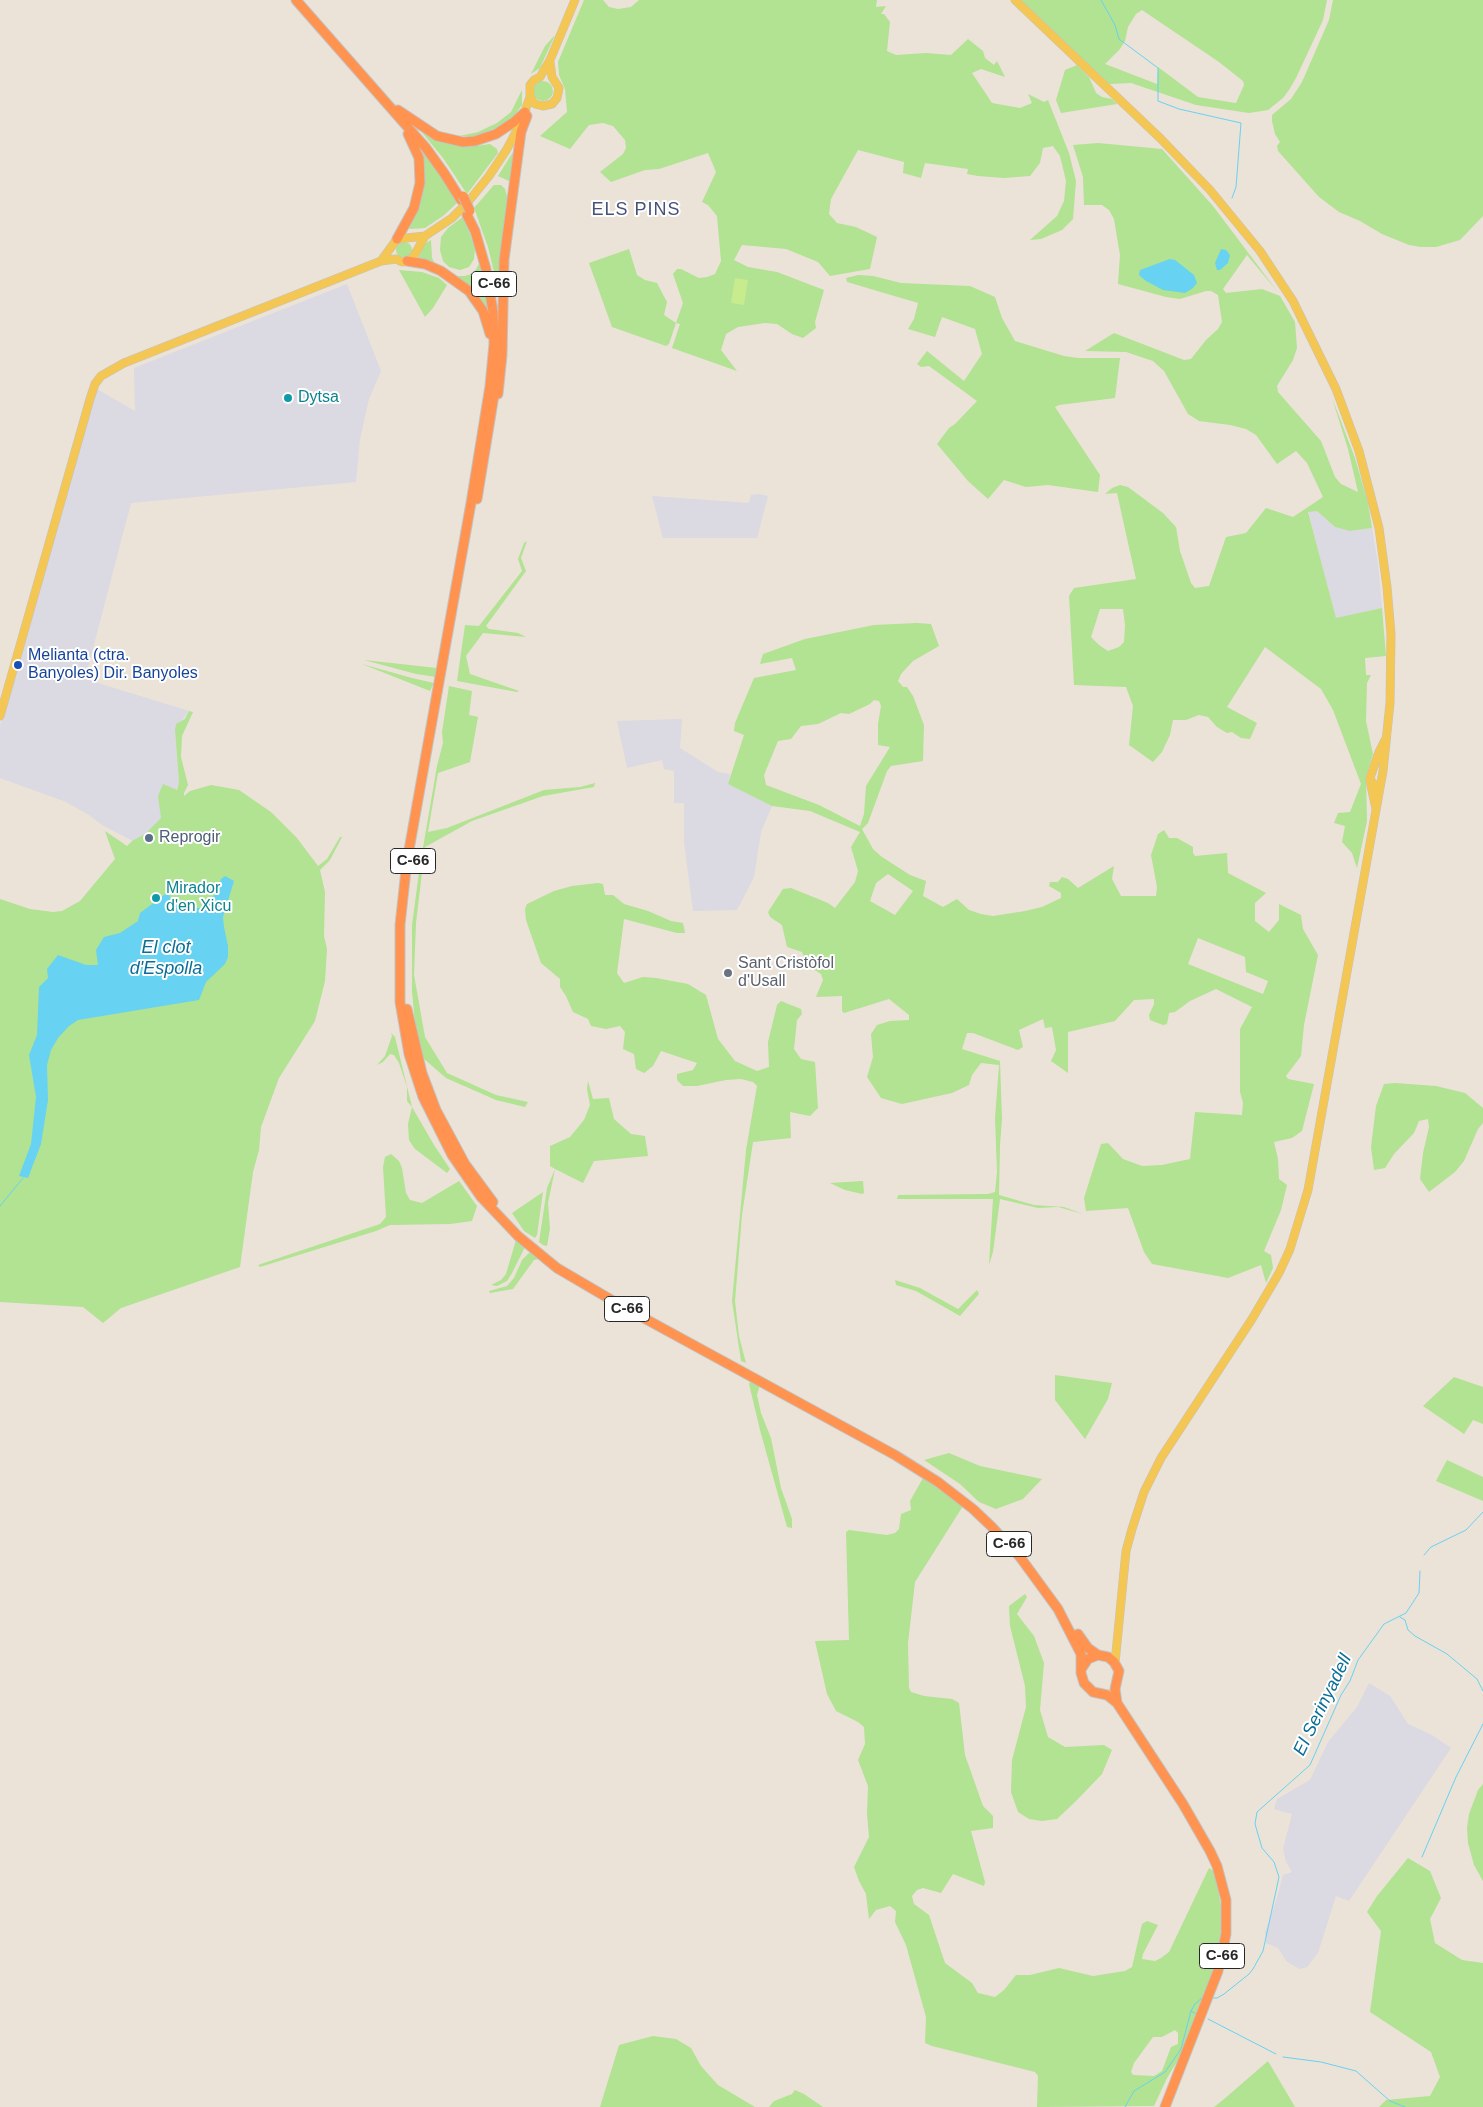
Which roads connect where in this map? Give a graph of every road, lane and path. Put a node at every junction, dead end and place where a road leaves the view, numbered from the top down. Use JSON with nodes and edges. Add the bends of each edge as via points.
{"nodes":[{"id":1,"x":296,"y":0,"type":"edge"},
{"id":2,"x":301,"y":0,"type":"edge"},
{"id":3,"x":576,"y":0,"type":"edge"},
{"id":4,"x":1015,"y":0,"type":"edge"},
{"id":5,"x":550,"y":60,"type":"junction"},
{"id":6,"x":540,"y":76,"type":"junction"},
{"id":7,"x":554,"y":81,"type":"junction"},
{"id":8,"x":530,"y":97,"type":"junction"},
{"id":9,"x":540,"y":106,"type":"junction"},
{"id":10,"x":394,"y":109,"type":"junction"},
{"id":11,"x":524,"y":117,"type":"junction"},
{"id":12,"x":469,"y":213,"type":"junction"},
{"id":13,"x":425,"y":236,"type":"junction"},
{"id":14,"x":398,"y":239,"type":"junction"},
{"id":15,"x":410,"y":239,"type":"junction"},
{"id":16,"x":392,"y":248,"type":"junction"},
{"id":17,"x":416,"y":250,"type":"junction"},
{"id":18,"x":396,"y":259,"type":"junction"},
{"id":19,"x":381,"y":261,"type":"junction"},
{"id":20,"x":407,"y":261,"type":"junction"},
{"id":21,"x":494,"y":356,"type":"junction"},
{"id":22,"x":490,"y":426,"type":"junction"},
{"id":23,"x":0,"y":716,"type":"edge"},
{"id":24,"x":1388,"y":736,"type":"junction"},
{"id":25,"x":1370,"y":781,"type":"junction"},
{"id":26,"x":1380,"y":788,"type":"junction"},
{"id":27,"x":1376,"y":811,"type":"junction"},
{"id":28,"x":1116,"y":1644,"type":"junction"},
{"id":29,"x":1099,"y":1655,"type":"junction"},
{"id":30,"x":1115,"y":1663,"type":"junction"},
{"id":31,"x":1082,"y":1668,"type":"junction"},
{"id":32,"x":1115,"y":1685,"type":"junction"},
{"id":33,"x":1098,"y":1693,"type":"junction"},
{"id":34,"x":1117,"y":1703,"type":"junction"},
{"id":35,"x":1163,"y":2107,"type":"edge"}],
"edges":[{"from":1,"to":10,"type":"highway","number":"C-66"},
{"from":2,"to":10,"type":"highway","number":"C-66"},
{"from":3,"to":5,"type":"main road"},
{"from":4,"to":24,"type":"main road","via":[[1210,190],[1260,251],[1311,335],[1346,414],[1379,528],[1391,634]]},
{"from":5,"to":6,"type":"main road"},
{"from":5,"to":7,"type":"main road"},
{"from":6,"to":7,"type":"main road"},
{"from":6,"to":8,"type":"main road","via":[[530,84]]},
{"from":7,"to":9,"type":"main road","via":[[559,88],[557,98],[550,105]]},
{"from":8,"to":9,"type":"main road"},
{"from":8,"to":11,"type":"main road"},
{"from":9,"to":11,"type":"main road"},
{"from":10,"to":11,"type":"highway","via":[[437,136],[463,142],[496,134]]},
{"from":10,"to":12,"type":"highway","number":"C-66","bridge":true,"via":[[438,158]]},
{"from":10,"to":14,"type":"highway","via":[[414,144],[420,172],[416,203]]},
{"from":11,"to":13,"type":"main road","via":[[500,162],[477,192],[452,218]]},
{"from":11,"to":22,"type":"highway","via":[[504,260],[501,373]]},
{"from":12,"to":21,"type":"highway","number":"C-66","via":[[488,278]]},
{"from":12,"to":22,"type":"highway","number":"C-66","via":[[492,270],[498,304],[500,342]]},
{"from":13,"to":15,"type":"main road"},
{"from":13,"to":17,"type":"main road"},
{"from":14,"to":15,"type":"main road"},
{"from":14,"to":16,"type":"main road"},
{"from":15,"to":17,"type":"main road"},
{"from":16,"to":18,"type":"main road"},
{"from":16,"to":19,"type":"main road"},
{"from":17,"to":20,"type":"main road"},
{"from":18,"to":19,"type":"main road"},
{"from":18,"to":20,"type":"main road"},
{"from":19,"to":23,"type":"main road","via":[[124,363],[101,376],[90,399]]},
{"from":20,"to":21,"type":"highway","via":[[436,268],[469,291],[487,318]]},
{"from":21,"to":31,"type":"highway","number":"C-66","via":[[413,825],[400,925],[398,968],[404,1030],[427,1106],[452,1155],[481,1197],[518,1236],[557,1268],[620,1306],[895,1454],[973,1509],[1040,1582],[1078,1645]]},
{"from":22,"to":29,"type":"highway","number":"C-66","via":[[418,827],[404,944],[406,997],[413,1042],[426,1087],[444,1126],[466,1164],[497,1206],[521,1232],[560,1264],[898,1450],[959,1491],[996,1523],[1024,1554],[1062,1606],[1083,1643]]},
{"from":24,"to":25,"type":"main road"},
{"from":24,"to":26,"type":"main road"},
{"from":25,"to":26,"type":"main road"},
{"from":25,"to":27,"type":"main road"},
{"from":26,"to":27,"type":"main road"},
{"from":27,"to":28,"type":"main road","via":[[1302,1215],[1279,1272],[1144,1492],[1126,1551]]},
{"from":28,"to":29,"type":"main road"},
{"from":28,"to":30,"type":"main road"},
{"from":29,"to":30,"type":"highway","number":"C-66"},
{"from":29,"to":31,"type":"highway","via":[[1088,1659]]},
{"from":30,"to":32,"type":"highway","number":"C-66","via":[[1119,1675]]},
{"from":31,"to":33,"type":"highway","number":"C-66","via":[[1084,1684]]},
{"from":32,"to":33,"type":"highway","via":[[1109,1691]]},
{"from":32,"to":34,"type":"highway","number":"C-66"},
{"from":33,"to":34,"type":"highway","number":"C-66"},
{"from":34,"to":35,"type":"highway","number":"C-66","via":[[1203,1837],[1217,1866],[1226,1900],[1226,1934],[1218,1971]]}]}
